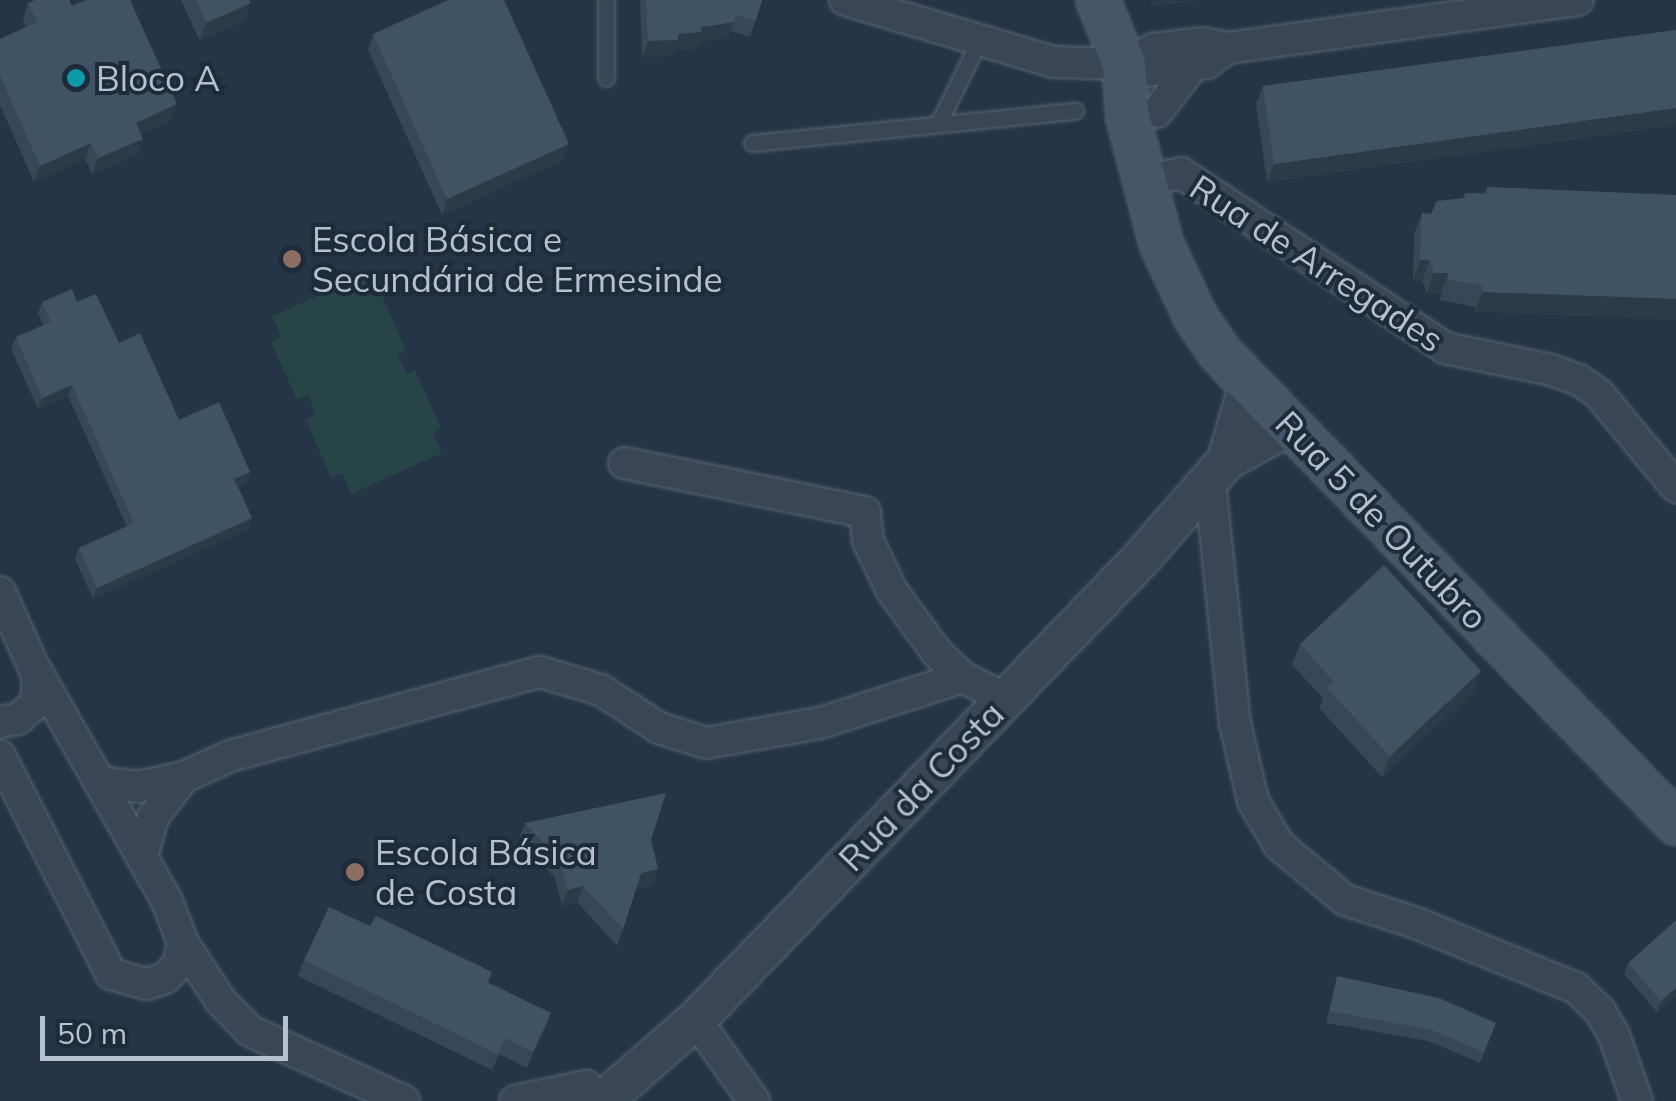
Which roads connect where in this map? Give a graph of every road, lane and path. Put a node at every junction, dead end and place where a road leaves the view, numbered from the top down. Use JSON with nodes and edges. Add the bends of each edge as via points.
{"nodes":[{"id":1,"x":606,"y":0,"type":"edge"},
{"id":2,"x":845,"y":0,"type":"edge"},
{"id":3,"x":1098,"y":0,"type":"edge"},
{"id":4,"x":1578,"y":0,"type":"edge"},
{"id":5,"x":1502,"y":5,"type":"edge"},
{"id":6,"x":979,"y":41,"type":"junction"},
{"id":7,"x":1228,"y":48,"type":"junction"},
{"id":8,"x":1124,"y":64,"type":"junction"},
{"id":9,"x":1194,"y":65,"type":"junction"},
{"id":10,"x":606,"y":78,"type":"dead end"},
{"id":11,"x":1076,"y":111,"type":"dead end"},
{"id":12,"x":1158,"y":112,"type":"junction"},
{"id":13,"x":938,"y":124,"type":"junction"},
{"id":14,"x":752,"y":143,"type":"dead end"},
{"id":15,"x":1146,"y":180,"type":"junction"},
{"id":16,"x":1249,"y":384,"type":"junction"},
{"id":17,"x":1290,"y":426,"type":"junction"},
{"id":18,"x":624,"y":463,"type":"dead end"},
{"id":19,"x":1218,"y":471,"type":"junction"},
{"id":20,"x":1676,"y":487,"type":"edge"},
{"id":21,"x":0,"y":592,"type":"edge"},
{"id":22,"x":34,"y":667,"type":"junction"},
{"id":23,"x":963,"y":677,"type":"junction"},
{"id":24,"x":1005,"y":700,"type":"junction"},
{"id":25,"x":0,"y":722,"type":"edge"},
{"id":26,"x":0,"y":756,"type":"edge"},
{"id":27,"x":184,"y":777,"type":"junction"},
{"id":28,"x":100,"y":782,"type":"junction"},
{"id":29,"x":1676,"y":823,"type":"edge"},
{"id":30,"x":142,"y":857,"type":"junction"},
{"id":31,"x":184,"y":943,"type":"junction"},
{"id":32,"x":696,"y":1020,"type":"junction"},
{"id":33,"x":404,"y":1101,"type":"edge"},
{"id":34,"x":516,"y":1101,"type":"edge"},
{"id":35,"x":600,"y":1101,"type":"edge"},
{"id":36,"x":754,"y":1101,"type":"edge"},
{"id":37,"x":1637,"y":1101,"type":"edge"}],
"edges":[{"from":1,"to":10,"type":"lane"},
{"from":2,"to":6,"type":"street"},
{"from":3,"to":8,"type":"main road","name":"Rua 5 de Outubro"},
{"from":4,"to":5,"type":"street"},
{"from":5,"to":7,"type":"street"},
{"from":6,"to":8,"type":"street","via":[[1053,62]]},
{"from":6,"to":13,"type":"lane"},
{"from":7,"to":8,"type":"street","via":[[1154,49]]},
{"from":7,"to":9,"type":"street"},
{"from":8,"to":9,"type":"street","via":[[1148,71]]},
{"from":8,"to":12,"type":"main road","name":"Rua 5 de Outubro","via":[[1139,73]]},
{"from":8,"to":15,"type":"main road","name":"Rua 5 de Outubro","via":[[1128,117]]},
{"from":9,"to":12,"type":"street"},
{"from":11,"to":13,"type":"lane"},
{"from":12,"to":15,"type":"main road","name":"Rua 5 de Outubro"},
{"from":13,"to":14,"type":"lane"},
{"from":15,"to":16,"type":"main road","name":"Rua 5 de Outubro","via":[[1161,244],[1189,304]]},
{"from":15,"to":20,"type":"street","name":"Rua de Arregades","via":[[1181,173],[1446,348],[1579,380],[1600,394]]},
{"from":16,"to":17,"type":"main road","name":"Rua 5 de Outubro"},
{"from":16,"to":19,"type":"street","name":"Rua da Costa"},
{"from":17,"to":19,"type":"street","name":"Rua da Costa"},
{"from":17,"to":29,"type":"main road","name":"Rua 5 de Outubro"},
{"from":18,"to":23,"type":"street","via":[[865,512],[868,541],[892,591]]},
{"from":19,"to":24,"type":"street","name":"Rua da Costa"},
{"from":19,"to":37,"type":"street","via":[[1235,723],[1252,801],[1279,844],[1345,900],[1576,988],[1614,1036]]},
{"from":21,"to":22,"type":"street"},
{"from":22,"to":25,"type":"street","via":[[34,705],[18,719]]},
{"from":22,"to":28,"type":"street"},
{"from":23,"to":24,"type":"street"},
{"from":23,"to":27,"type":"street","via":[[820,723],[706,743],[659,728],[601,690],[540,672],[230,756]]},
{"from":24,"to":32,"type":"street","name":"Rua da Costa"},
{"from":26,"to":31,"type":"street","via":[[112,974],[147,984],[165,978],[178,965]]},
{"from":27,"to":28,"type":"street","via":[[138,788]]},
{"from":27,"to":30,"type":"street","via":[[153,817]]},
{"from":28,"to":30,"type":"street"},
{"from":30,"to":31,"type":"street"},
{"from":31,"to":33,"type":"street","via":[[220,1000],[250,1032]]},
{"from":32,"to":35,"type":"street","name":"Rua da Costa"},
{"from":32,"to":36,"type":"street"},
{"from":34,"to":35,"type":"street","via":[[586,1086]]}]}
